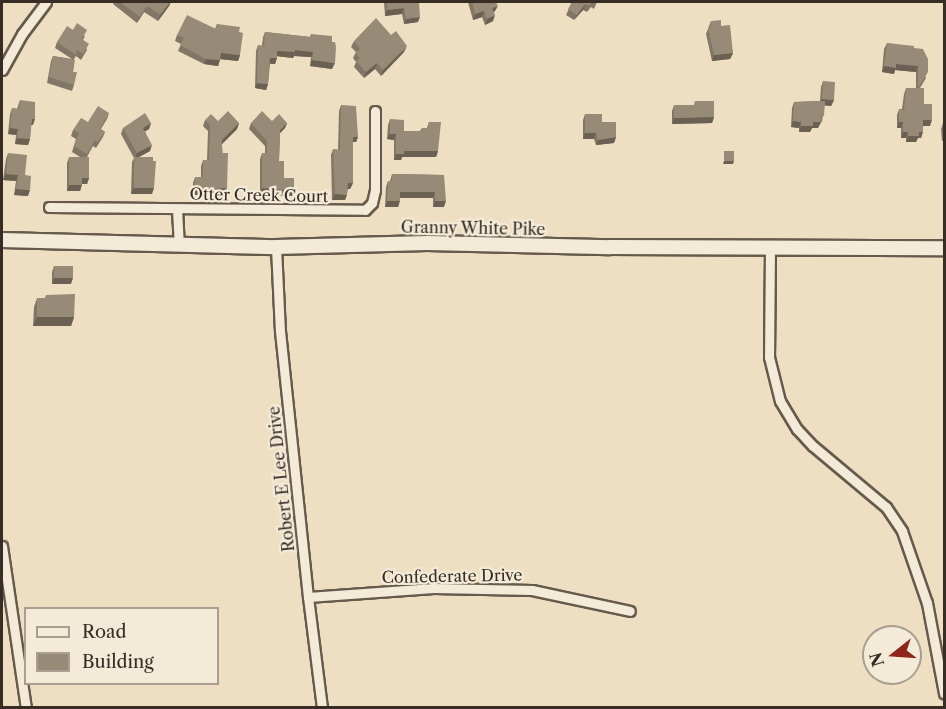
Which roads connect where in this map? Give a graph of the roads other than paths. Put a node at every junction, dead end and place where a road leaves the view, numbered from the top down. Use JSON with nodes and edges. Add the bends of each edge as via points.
{"nodes":[{"id":1,"x":46,"y":2,"type":"edge"},
{"id":2,"x":2,"y":70,"type":"edge"},
{"id":3,"x":375,"y":111,"type":"dead end"},
{"id":4,"x":50,"y":207,"type":"dead end"},
{"id":5,"x":177,"y":209,"type":"junction"},
{"id":6,"x":2,"y":240,"type":"edge"},
{"id":7,"x":179,"y":243,"type":"junction"},
{"id":8,"x":276,"y":247,"type":"junction"},
{"id":9,"x":770,"y":247,"type":"junction"},
{"id":10,"x":945,"y":248,"type":"edge"},
{"id":11,"x":2,"y":546,"type":"edge"},
{"id":12,"x":308,"y":597,"type":"junction"},
{"id":13,"x":630,"y":611,"type":"dead end"},
{"id":14,"x":945,"y":693,"type":"edge"},
{"id":15,"x":26,"y":708,"type":"edge"},
{"id":16,"x":322,"y":708,"type":"edge"}],
"edges":[{"from":1,"to":2,"type":"street"},
{"from":3,"to":5,"type":"street","name":"Otter Creek Court","via":[[375,190],[372,203],[365,210]]},
{"from":4,"to":5,"type":"street","name":"Otter Creek Court"},
{"from":5,"to":7,"type":"street"},
{"from":6,"to":7,"type":"main road","name":"Granny White Pike"},
{"from":7,"to":8,"type":"main road","name":"Granny White Pike"},
{"from":8,"to":9,"type":"main road","name":"Granny White Pike","via":[[427,243]]},
{"from":8,"to":12,"type":"street","name":"Robert E Lee Drive","via":[[279,324]]},
{"from":9,"to":10,"type":"main road","name":"Granny White Pike"},
{"from":9,"to":14,"type":"street","via":[[769,357],[780,401],[813,446],[886,507],[902,531],[927,603]]},
{"from":11,"to":15,"type":"street"},
{"from":12,"to":13,"type":"street","name":"Confederate Drive","via":[[434,588],[532,590]]},
{"from":12,"to":16,"type":"street","name":"Robert E Lee Drive"}]}
